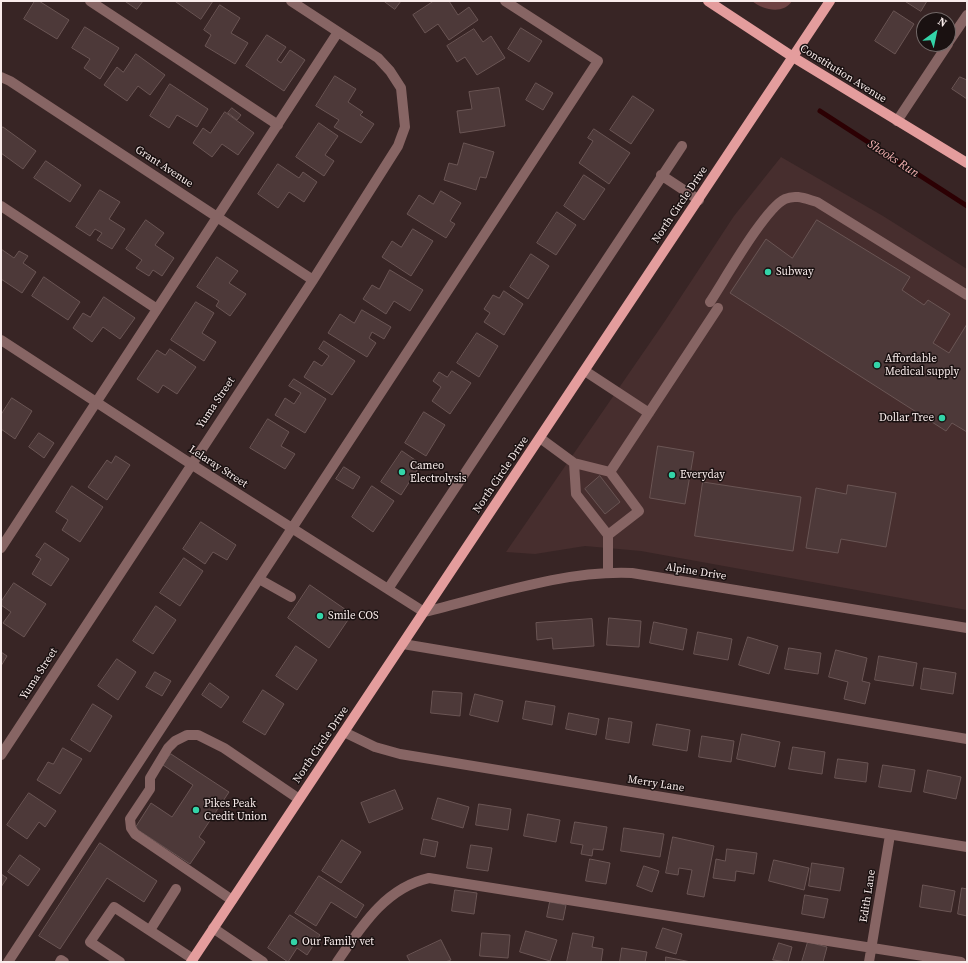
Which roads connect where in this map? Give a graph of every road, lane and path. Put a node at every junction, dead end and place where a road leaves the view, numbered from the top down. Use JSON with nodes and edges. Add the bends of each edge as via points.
{"nodes":[{"id":1,"x":90,"y":1,"type":"edge"},
{"id":2,"x":291,"y":1,"type":"edge"},
{"id":3,"x":505,"y":1,"type":"edge"},
{"id":4,"x":708,"y":1,"type":"edge"},
{"id":5,"x":830,"y":1,"type":"edge"},
{"id":6,"x":967,"y":15,"type":"edge"},
{"id":7,"x":338,"y":32,"type":"junction"},
{"id":8,"x":956,"y":32,"type":"edge"},
{"id":9,"x":943,"y":52,"type":"edge"},
{"id":10,"x":793,"y":57,"type":"junction"},
{"id":11,"x":1,"y":77,"type":"edge"},
{"id":12,"x":897,"y":121,"type":"junction"},
{"id":13,"x":278,"y":125,"type":"junction"},
{"id":14,"x":682,"y":146,"type":"dead end"},
{"id":15,"x":967,"y":162,"type":"edge"},
{"id":16,"x":661,"y":175,"type":"junction"},
{"id":17,"x":699,"y":200,"type":"junction"},
{"id":18,"x":1,"y":206,"type":"edge"},
{"id":19,"x":217,"y":217,"type":"junction"},
{"id":20,"x":313,"y":280,"type":"junction"},
{"id":21,"x":967,"y":295,"type":"edge"},
{"id":22,"x":157,"y":309,"type":"junction"},
{"id":23,"x":1,"y":340,"type":"edge"},
{"id":24,"x":585,"y":371,"type":"junction"},
{"id":25,"x":97,"y":401,"type":"junction"},
{"id":26,"x":650,"y":413,"type":"junction"},
{"id":27,"x":540,"y":438,"type":"junction"},
{"id":28,"x":574,"y":463,"type":"junction"},
{"id":29,"x":191,"y":464,"type":"junction"},
{"id":30,"x":610,"y":472,"type":"junction"},
{"id":31,"x":293,"y":528,"type":"junction"},
{"id":32,"x":608,"y":535,"type":"junction"},
{"id":33,"x":1,"y":548,"type":"edge"},
{"id":34,"x":608,"y":572,"type":"junction"},
{"id":35,"x":259,"y":579,"type":"junction"},
{"id":36,"x":388,"y":589,"type":"junction"},
{"id":37,"x":291,"y":597,"type":"dead end"},
{"id":38,"x":424,"y":612,"type":"junction"},
{"id":39,"x":967,"y":628,"type":"edge"},
{"id":40,"x":403,"y":644,"type":"junction"},
{"id":41,"x":344,"y":732,"type":"junction"},
{"id":42,"x":967,"y":739,"type":"edge"},
{"id":43,"x":1,"y":755,"type":"edge"},
{"id":44,"x":299,"y":799,"type":"junction"},
{"id":45,"x":890,"y":835,"type":"junction"},
{"id":46,"x":967,"y":847,"type":"edge"},
{"id":47,"x":176,"y":889,"type":"dead end"},
{"id":48,"x":232,"y":900,"type":"junction"},
{"id":49,"x":213,"y":928,"type":"junction"},
{"id":50,"x":150,"y":930,"type":"junction"},
{"id":51,"x":871,"y":948,"type":"junction"},
{"id":52,"x":192,"y":961,"type":"edge"},
{"id":53,"x":8,"y":962,"type":"edge"},
{"id":54,"x":60,"y":962,"type":"edge"},
{"id":55,"x":64,"y":962,"type":"edge"},
{"id":56,"x":120,"y":962,"type":"edge"},
{"id":57,"x":263,"y":962,"type":"edge"},
{"id":58,"x":337,"y":962,"type":"edge"},
{"id":59,"x":869,"y":962,"type":"edge"},
{"id":60,"x":961,"y":962,"type":"edge"}],
"edges":[{"from":1,"to":13,"type":"street"},
{"from":2,"to":7,"type":"street","name":"Yuma Street"},
{"from":3,"to":31,"type":"street","via":[[598,60]]},
{"from":4,"to":10,"type":"main road","name":"Constitution Avenue"},
{"from":5,"to":10,"type":"main road","name":"North Circle Drive"},
{"from":6,"to":8,"type":"street"},
{"from":7,"to":13,"type":"street"},
{"from":7,"to":20,"type":"street","name":"Yuma Street","via":[[378,58],[390,70],[401,88],[405,127],[398,146]]},
{"from":9,"to":12,"type":"street"},
{"from":10,"to":12,"type":"main road","name":"Constitution Avenue"},
{"from":10,"to":17,"type":"main road","name":"North Circle Drive"},
{"from":11,"to":19,"type":"street","name":"Grant Avenue"},
{"from":12,"to":15,"type":"main road","name":"Constitution Avenue"},
{"from":13,"to":19,"type":"street"},
{"from":14,"to":16,"type":"street"},
{"from":16,"to":17,"type":"street"},
{"from":16,"to":36,"type":"street"},
{"from":17,"to":24,"type":"main road","name":"North Circle Drive"},
{"from":18,"to":22,"type":"street"},
{"from":19,"to":20,"type":"street","name":"Grant Avenue"},
{"from":19,"to":22,"type":"street"},
{"from":20,"to":29,"type":"street","name":"Yuma Street"},
{"from":21,"to":26,"type":"street","via":[[817,202],[796,196],[784,199],[766,215]]},
{"from":22,"to":25,"type":"street"},
{"from":23,"to":25,"type":"street","name":"Lelaray Street"},
{"from":24,"to":26,"type":"street"},
{"from":24,"to":27,"type":"main road","name":"North Circle Drive"},
{"from":25,"to":29,"type":"street","name":"Lelaray Street"},
{"from":25,"to":33,"type":"street"},
{"from":26,"to":30,"type":"street"},
{"from":27,"to":28,"type":"street"},
{"from":27,"to":38,"type":"main road","name":"North Circle Drive"},
{"from":28,"to":30,"type":"street"},
{"from":28,"to":32,"type":"street","via":[[576,494]]},
{"from":29,"to":31,"type":"street","name":"Lelaray Street"},
{"from":29,"to":43,"type":"street","name":"Yuma Street"},
{"from":30,"to":32,"type":"street","via":[[638,511]]},
{"from":31,"to":35,"type":"street"},
{"from":31,"to":36,"type":"street","name":"Lelaray Street"},
{"from":32,"to":34,"type":"street"},
{"from":34,"to":38,"type":"street","name":"Alpine Drive","via":[[558,579]]},
{"from":34,"to":39,"type":"street","name":"Alpine Drive","via":[[632,573]]},
{"from":35,"to":37,"type":"street"},
{"from":35,"to":53,"type":"street"},
{"from":36,"to":38,"type":"street","name":"Lelaray Street"},
{"from":38,"to":40,"type":"main road","name":"North Circle Drive"},
{"from":40,"to":41,"type":"main road","name":"North Circle Drive"},
{"from":40,"to":42,"type":"street"},
{"from":41,"to":44,"type":"main road","name":"North Circle Drive"},
{"from":41,"to":45,"type":"street","name":"Merry Lane","via":[[375,747],[400,754]]},
{"from":44,"to":48,"type":"main road","name":"North Circle Drive"},
{"from":44,"to":48,"type":"street","via":[[224,748],[198,735],[187,735],[168,748],[150,778],[150,789],[129,824],[135,834]]},
{"from":45,"to":46,"type":"street","name":"Merry Lane"},
{"from":45,"to":51,"type":"street","name":"Edith Lane"},
{"from":47,"to":50,"type":"street"},
{"from":48,"to":49,"type":"main road","name":"North Circle Drive"},
{"from":49,"to":52,"type":"main road","name":"North Circle Drive"},
{"from":49,"to":57,"type":"street"},
{"from":50,"to":52,"type":"street"},
{"from":50,"to":56,"type":"street","via":[[114,906],[90,942]]},
{"from":51,"to":58,"type":"street","via":[[429,878],[413,882],[396,892],[365,921]]},
{"from":51,"to":59,"type":"street","name":"Edith Lane"},
{"from":51,"to":60,"type":"street"},
{"from":54,"to":55,"type":"street"}]}
